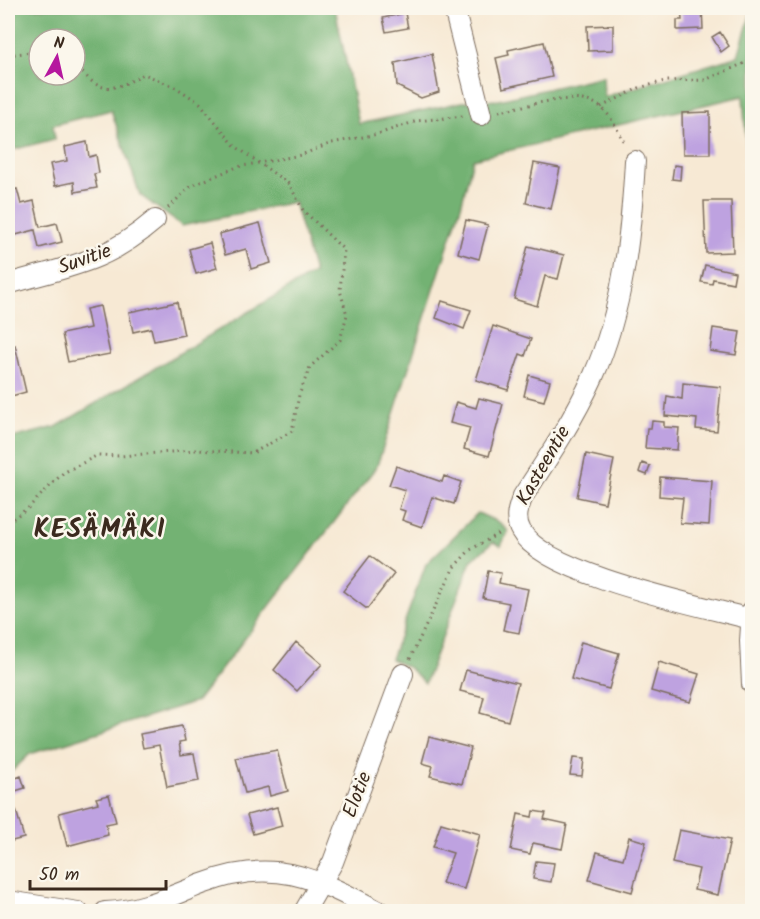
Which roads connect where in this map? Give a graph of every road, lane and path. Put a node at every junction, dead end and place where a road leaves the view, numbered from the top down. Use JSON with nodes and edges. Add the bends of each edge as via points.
{"nodes":[{"id":1,"x":454,"y":8,"type":"edge"},
{"id":2,"x":27,"y":53,"type":"edge"},
{"id":3,"x":8,"y":55,"type":"edge"},
{"id":4,"x":753,"y":55,"type":"edge"},
{"id":5,"x":752,"y":60,"type":"edge"},
{"id":6,"x":87,"y":77,"type":"edge"},
{"id":7,"x":753,"y":103,"type":"edge"},
{"id":8,"x":601,"y":107,"type":"junction"},
{"id":9,"x":481,"y":115,"type":"junction"},
{"id":10,"x":635,"y":161,"type":"joint"},
{"id":11,"x":261,"y":163,"type":"junction"},
{"id":12,"x":155,"y":220,"type":"joint"},
{"id":13,"x":8,"y":284,"type":"edge"},
{"id":14,"x":8,"y":522,"type":"edge"},
{"id":15,"x":517,"y":522,"type":"junction"},
{"id":16,"x":752,"y":615,"type":"edge"},
{"id":17,"x":403,"y":674,"type":"joint"},
{"id":18,"x":753,"y":684,"type":"edge"},
{"id":19,"x":321,"y":882,"type":"junction"},
{"id":20,"x":8,"y":901,"type":"edge"},
{"id":21,"x":78,"y":912,"type":"edge"},
{"id":22,"x":105,"y":912,"type":"edge"},
{"id":23,"x":304,"y":912,"type":"edge"},
{"id":24,"x":380,"y":912,"type":"edge"}],
"edges":[{"from":1,"to":9,"type":"street"},
{"from":2,"to":3,"type":"path"},
{"from":4,"to":5,"type":"path"},
{"from":5,"to":7,"type":"path"},
{"from":5,"to":8,"type":"path","via":[[705,80],[665,81],[639,88]]},
{"from":6,"to":11,"type":"path","via":[[106,88],[144,74],[177,88],[200,103],[235,146]]},
{"from":8,"to":9,"type":"path","via":[[564,99]]},
{"from":8,"to":10,"type":"path"},
{"from":9,"to":11,"type":"path","via":[[417,121]]},
{"from":10,"to":15,"type":"street","name":"Kasteentie","via":[[625,268],[605,344],[575,413],[523,496]]},
{"from":11,"to":12,"type":"path","via":[[237,167],[191,186]]},
{"from":11,"to":14,"type":"path","via":[[289,184],[303,210],[344,250],[340,290],[347,315],[340,340],[310,367],[299,395],[292,432],[253,453],[196,450],[98,455],[63,473]]},
{"from":12,"to":13,"type":"street","name":"Suvitie","via":[[101,257]]},
{"from":15,"to":16,"type":"street","name":"Kasteentie","via":[[529,542],[561,562],[617,582]]},
{"from":15,"to":17,"type":"path","via":[[470,550],[454,567]]},
{"from":16,"to":18,"type":"street"},
{"from":17,"to":19,"type":"street","name":"Elotie","via":[[333,862]]},
{"from":19,"to":22,"type":"street","via":[[269,870],[250,870],[218,878],[156,904]]},
{"from":19,"to":23,"type":"street","name":"Elotie"},
{"from":19,"to":24,"type":"street"},
{"from":20,"to":21,"type":"street"}]}
